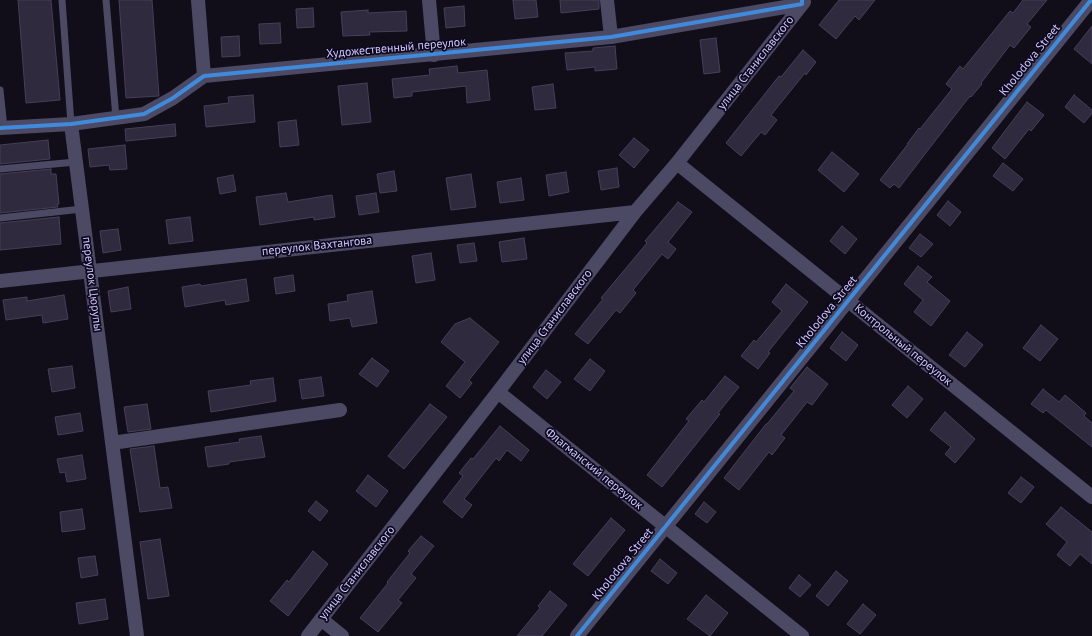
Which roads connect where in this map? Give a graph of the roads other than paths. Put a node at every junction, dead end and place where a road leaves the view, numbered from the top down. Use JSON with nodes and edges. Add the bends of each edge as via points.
{"nodes":[{"id":1,"x":62,"y":0,"type":"edge"},
{"id":2,"x":106,"y":0,"type":"edge"},
{"id":3,"x":198,"y":0,"type":"edge"},
{"id":4,"x":429,"y":0,"type":"edge"},
{"id":5,"x":607,"y":0,"type":"edge"},
{"id":6,"x":803,"y":1,"type":"edge"},
{"id":7,"x":1088,"y":4,"type":"edge"},
{"id":8,"x":611,"y":38,"type":"junction"},
{"id":9,"x":434,"y":55,"type":"junction"},
{"id":10,"x":204,"y":76,"type":"junction"},
{"id":11,"x":0,"y":90,"type":"edge"},
{"id":12,"x":116,"y":118,"type":"junction"},
{"id":13,"x":72,"y":124,"type":"junction"},
{"id":14,"x":2,"y":128,"type":"edge"},
{"id":15,"x":76,"y":162,"type":"junction"},
{"id":16,"x":677,"y":163,"type":"junction"},
{"id":17,"x":0,"y":169,"type":"edge"},
{"id":18,"x":82,"y":209,"type":"junction"},
{"id":19,"x":635,"y":212,"type":"junction"},
{"id":20,"x":0,"y":218,"type":"edge"},
{"id":21,"x":90,"y":270,"type":"junction"},
{"id":22,"x":0,"y":281,"type":"edge"},
{"id":23,"x":848,"y":301,"type":"junction"},
{"id":24,"x":498,"y":392,"type":"junction"},
{"id":25,"x":340,"y":410,"type":"dead end"},
{"id":26,"x":112,"y":443,"type":"junction"},
{"id":27,"x":1092,"y":497,"type":"edge"},
{"id":28,"x":666,"y":527,"type":"junction"},
{"id":29,"x":321,"y":619,"type":"junction"},
{"id":30,"x":137,"y":636,"type":"edge"},
{"id":31,"x":308,"y":636,"type":"edge"},
{"id":32,"x":342,"y":636,"type":"edge"},
{"id":33,"x":578,"y":636,"type":"edge"},
{"id":34,"x":802,"y":636,"type":"edge"}],
"edges":[{"from":1,"to":13,"type":"lane"},
{"from":2,"to":12,"type":"lane"},
{"from":3,"to":10,"type":"street"},
{"from":4,"to":9,"type":"street"},
{"from":5,"to":8,"type":"street"},
{"from":6,"to":8,"type":"street","name":"Художественный переулок"},
{"from":6,"to":16,"type":"street","name":"улица Станиславского"},
{"from":7,"to":23,"type":"street","name":"Kholodova Street"},
{"from":8,"to":9,"type":"street","name":"Художественный переулок"},
{"from":9,"to":10,"type":"street","name":"Художественный переулок"},
{"from":10,"to":12,"type":"street","via":[[144,114]]},
{"from":11,"to":14,"type":"lane"},
{"from":12,"to":13,"type":"street"},
{"from":13,"to":14,"type":"street"},
{"from":13,"to":15,"type":"street","name":"переулок Цюрупы"},
{"from":15,"to":17,"type":"lane"},
{"from":15,"to":18,"type":"street","name":"переулок Цюрупы"},
{"from":16,"to":19,"type":"street","name":"улица Станиславского"},
{"from":16,"to":23,"type":"street","name":"Контрольный переулок"},
{"from":18,"to":20,"type":"lane"},
{"from":18,"to":21,"type":"street","name":"переулок Цюрупы"},
{"from":19,"to":21,"type":"street","name":"переулок Вахтангова"},
{"from":19,"to":24,"type":"street","name":"улица Станиславского"},
{"from":21,"to":22,"type":"street","name":"переулок Вахтангова"},
{"from":21,"to":26,"type":"street","name":"переулок Цюрупы"},
{"from":23,"to":27,"type":"street","name":"Контрольный переулок"},
{"from":23,"to":28,"type":"street","name":"Kholodova Street"},
{"from":24,"to":28,"type":"street","name":"Флагманский переулок"},
{"from":24,"to":29,"type":"street","name":"улица Станиславского"},
{"from":25,"to":26,"type":"street"},
{"from":26,"to":30,"type":"street","name":"переулок Цюрупы"},
{"from":28,"to":33,"type":"street","name":"Kholodova Street"},
{"from":28,"to":34,"type":"street","name":"Флагманский переулок"},
{"from":29,"to":31,"type":"street","name":"улица Станиславского"},
{"from":29,"to":32,"type":"street"}]}
